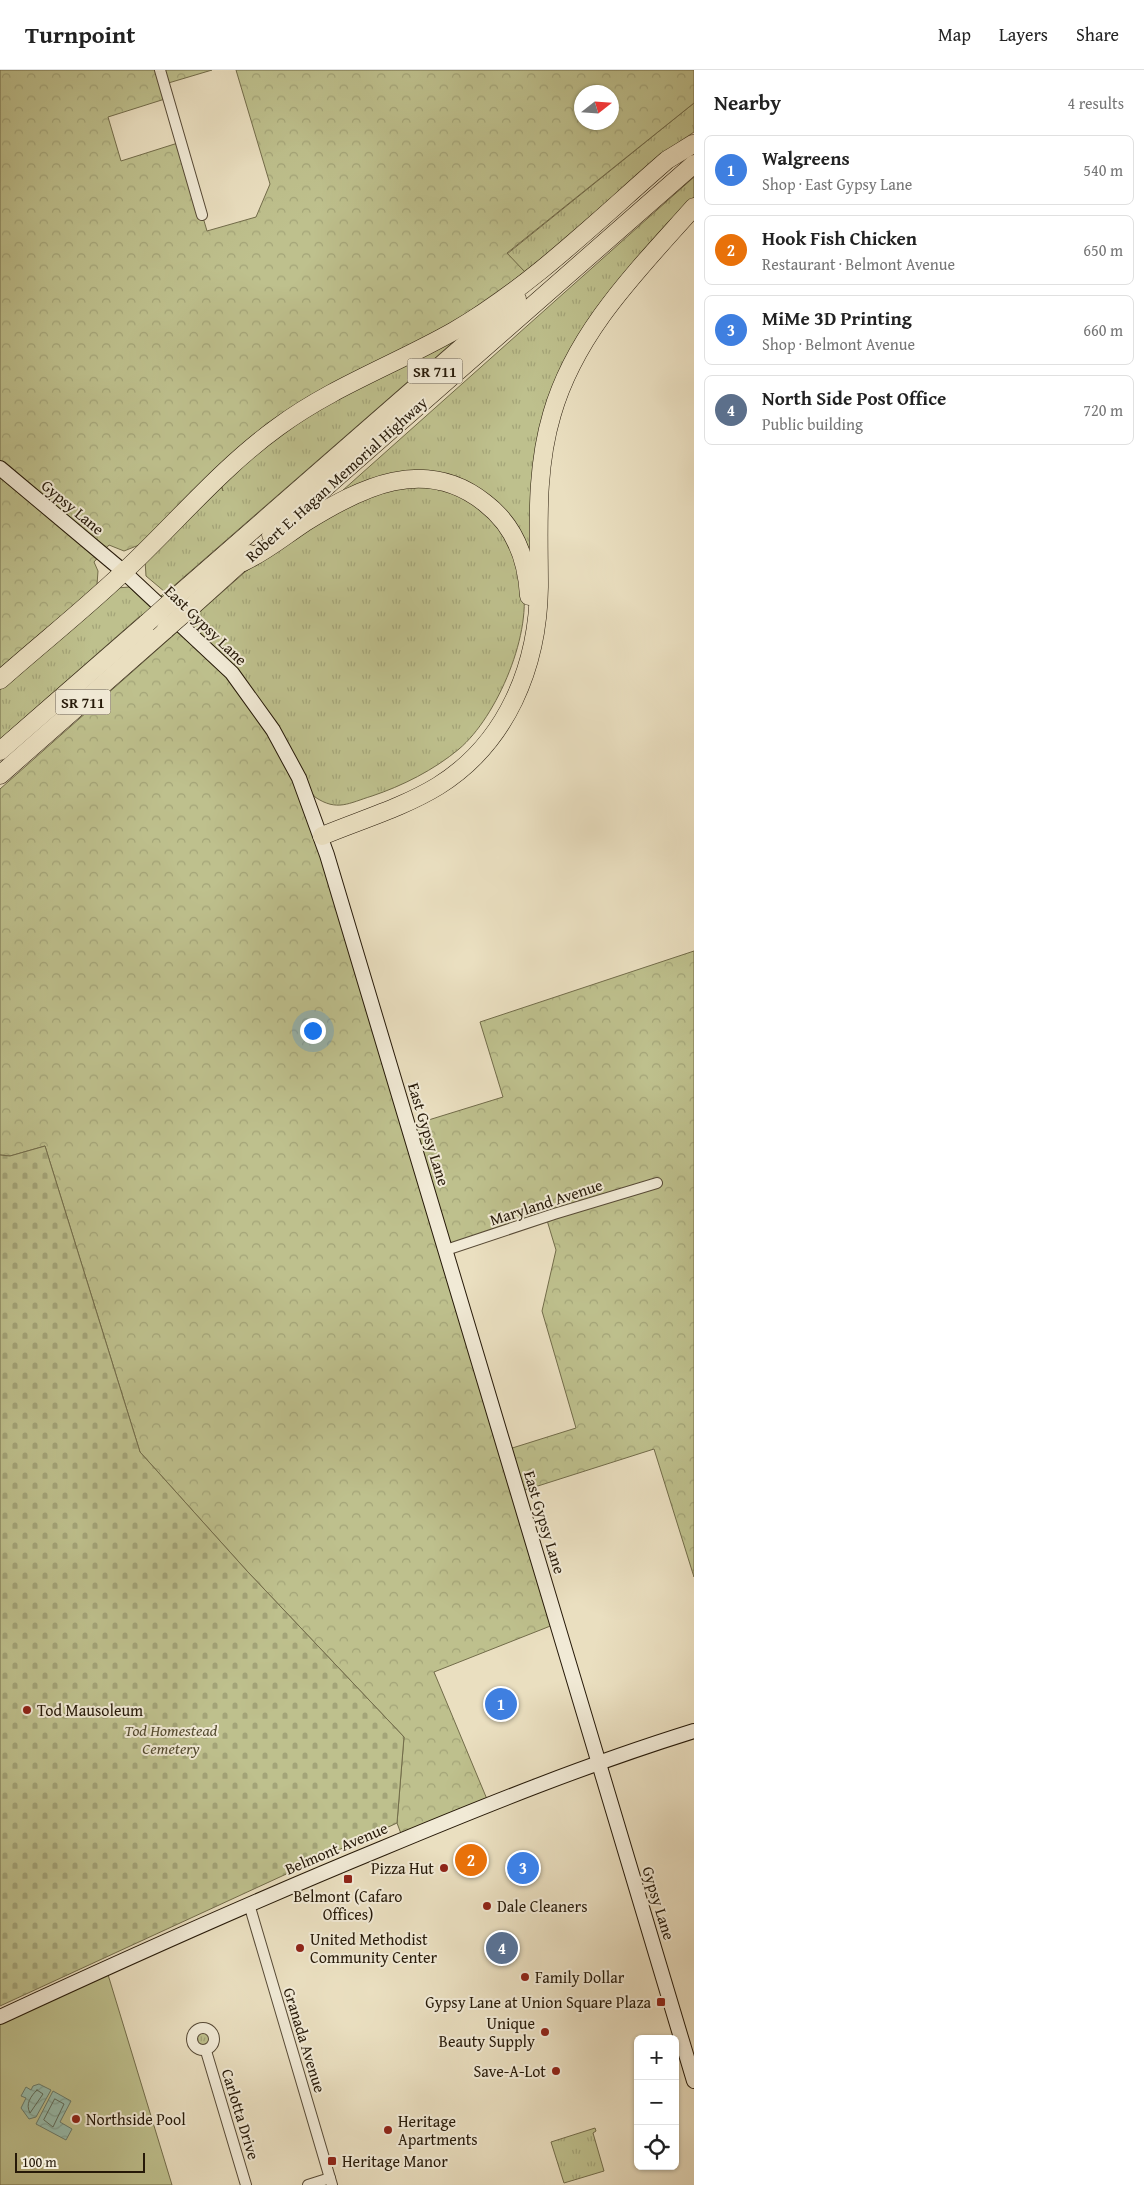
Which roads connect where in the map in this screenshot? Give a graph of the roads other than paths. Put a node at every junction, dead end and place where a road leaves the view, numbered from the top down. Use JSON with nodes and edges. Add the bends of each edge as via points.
{"nodes":[{"id":1,"x":160,"y":70,"type":"edge"},
{"id":2,"x":694,"y":144,"type":"edge"},
{"id":3,"x":694,"y":164,"type":"edge"},
{"id":4,"x":694,"y":207,"type":"edge"},
{"id":5,"x":202,"y":215,"type":"dead end"},
{"id":6,"x":0,"y":468,"type":"edge"},
{"id":7,"x":243,"y":562,"type":"junction"},
{"id":8,"x":124,"y":572,"type":"junction"},
{"id":9,"x":0,"y":680,"type":"edge"},
{"id":10,"x":0,"y":751,"type":"edge"},
{"id":11,"x":0,"y":775,"type":"edge"},
{"id":12,"x":320,"y":830,"type":"junction"},
{"id":13,"x":656,"y":1183,"type":"dead end"},
{"id":14,"x":446,"y":1250,"type":"junction"},
{"id":15,"x":694,"y":1731,"type":"edge"},
{"id":16,"x":599,"y":1762,"type":"junction"},
{"id":17,"x":249,"y":1904,"type":"junction"},
{"id":18,"x":0,"y":2017,"type":"edge"},
{"id":19,"x":206,"y":2051,"type":"dead end"},
{"id":20,"x":694,"y":2082,"type":"edge"},
{"id":21,"x":331,"y":2182,"type":"edge"},
{"id":22,"x":246,"y":2185,"type":"edge"},
{"id":23,"x":308,"y":2185,"type":"edge"}],
"edges":[{"from":1,"to":5,"type":"street"},
{"from":2,"to":8,"type":"highway","via":[[667,160],[514,290],[454,330],[339,388],[275,429],[240,456]]},
{"from":2,"to":10,"type":"highway","name":"Robert E. Hagan Memorial Highway","number":"SR 711","bridge":true},
{"from":3,"to":7,"type":"highway","name":"Robert E. Hagan Memorial Highway","number":"SR 711"},
{"from":4,"to":12,"type":"highway","via":[[606,308],[566,376],[552,413],[539,478],[538,623],[527,673],[511,707],[490,739],[465,766],[438,785],[415,798]]},
{"from":6,"to":8,"type":"main road","name":"Gypsy Lane"},
{"from":7,"to":11,"type":"highway","name":"Robert E. Hagan Memorial Highway","number":"SR 711","bridge":true},
{"from":7,"to":12,"type":"highway","via":[[350,496],[403,478],[446,481],[464,488],[492,508],[516,539],[524,559],[529,602],[523,653],[502,704],[487,728],[465,753],[432,779]]},
{"from":8,"to":9,"type":"highway"},
{"from":8,"to":12,"type":"main road","name":"East Gypsy Lane","via":[[232,673],[273,730],[299,778]]},
{"from":12,"to":14,"type":"main road","name":"East Gypsy Lane"},
{"from":13,"to":14,"type":"street","name":"Maryland Avenue"},
{"from":14,"to":16,"type":"main road","name":"East Gypsy Lane"},
{"from":15,"to":16,"type":"main road","name":"Belmont Avenue"},
{"from":16,"to":17,"type":"main road","name":"Belmont Avenue","via":[[506,1797]]},
{"from":16,"to":20,"type":"main road","name":"Gypsy Lane"},
{"from":17,"to":18,"type":"main road","name":"Belmont Avenue"},
{"from":17,"to":21,"type":"street","name":"Granada Avenue"},
{"from":19,"to":22,"type":"street","name":"Carlotta Drive"},
{"from":21,"to":23,"type":"street"}]}
